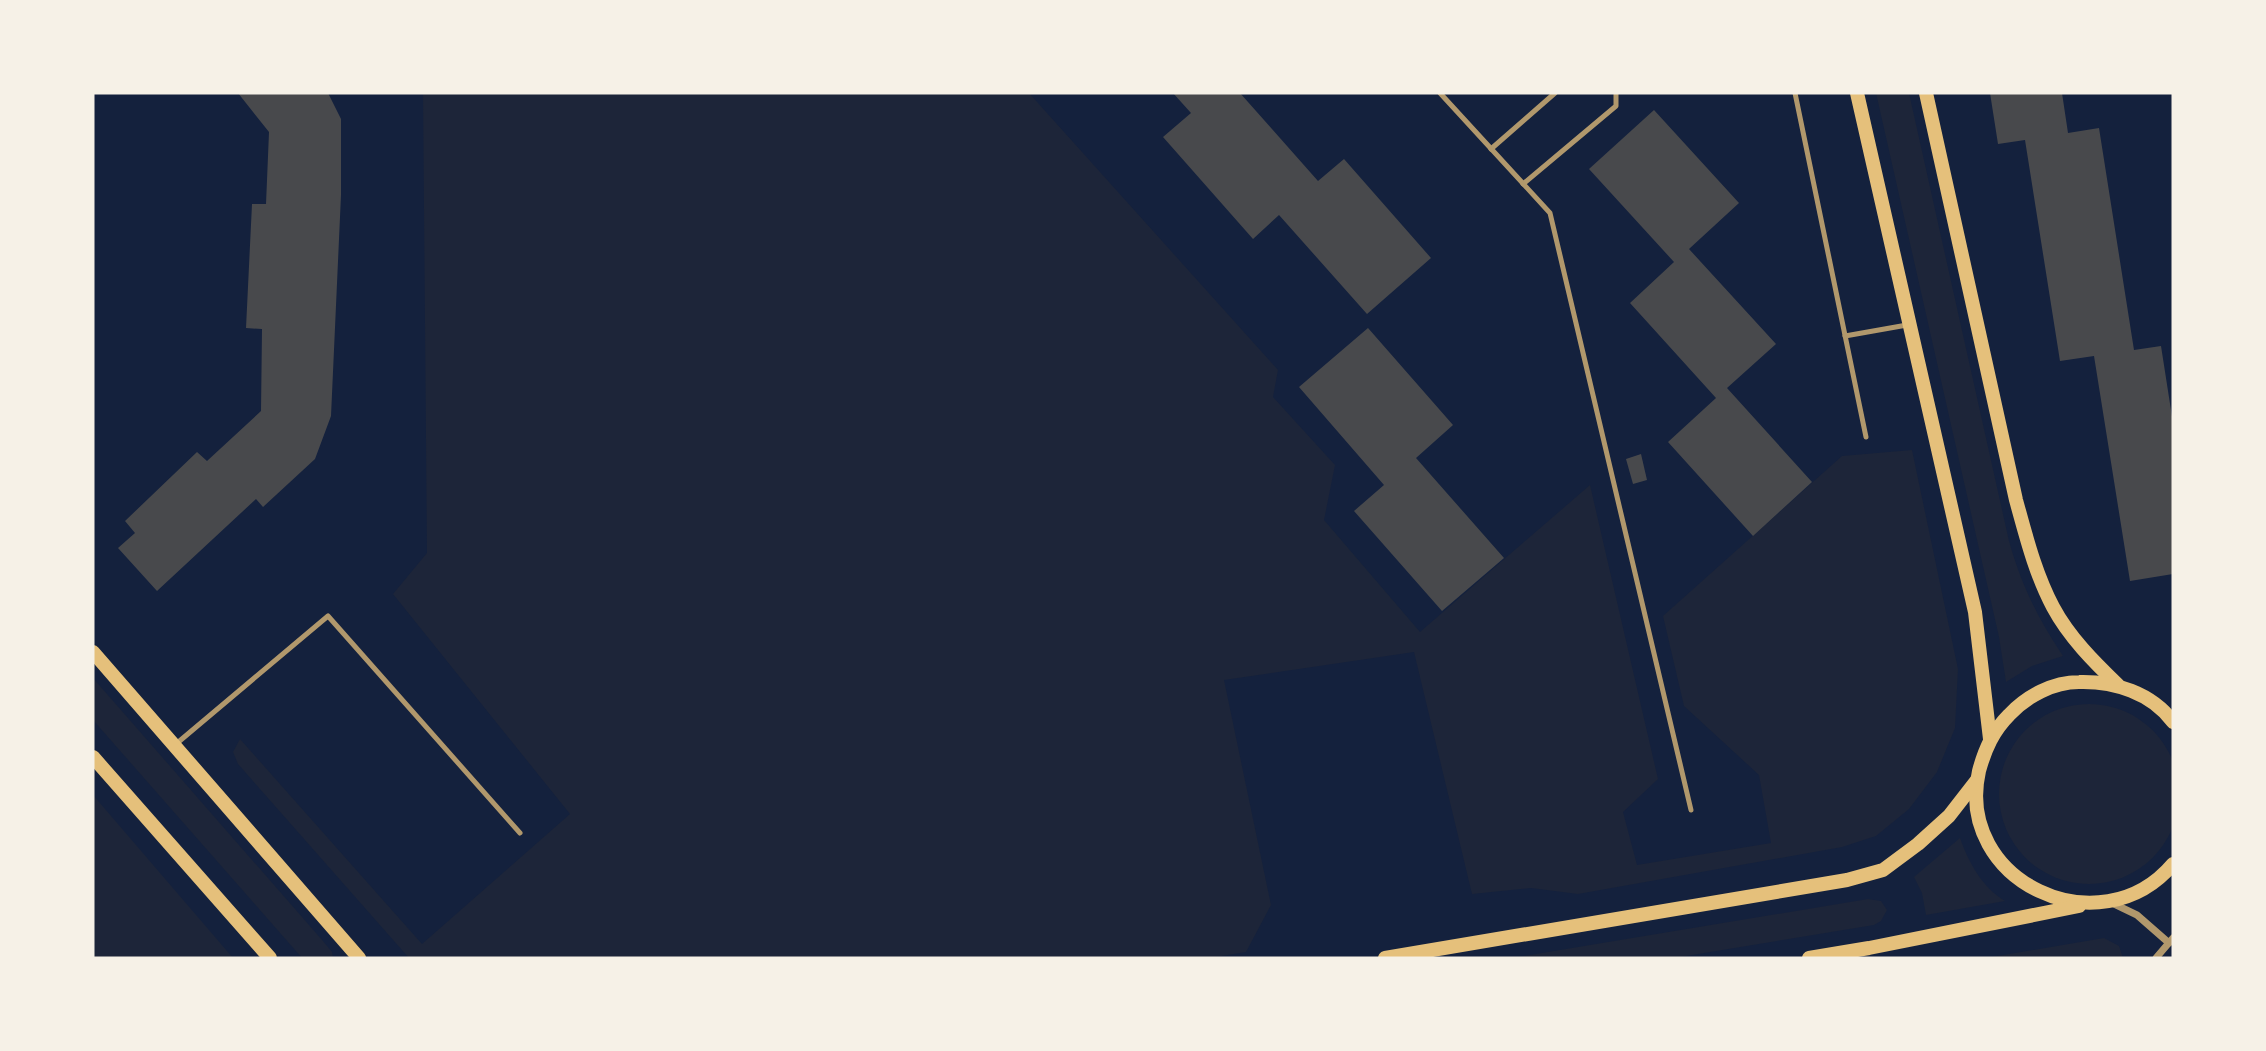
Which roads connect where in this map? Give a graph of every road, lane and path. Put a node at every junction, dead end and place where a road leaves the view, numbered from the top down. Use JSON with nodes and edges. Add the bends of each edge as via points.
{"nodes":[{"id":1,"x":1440,"y":93,"type":"edge"},
{"id":2,"x":1555,"y":93,"type":"edge"},
{"id":3,"x":1616,"y":93,"type":"edge"},
{"id":4,"x":1795,"y":93,"type":"edge"},
{"id":5,"x":1857,"y":93,"type":"edge"},
{"id":6,"x":1926,"y":93,"type":"edge"},
{"id":7,"x":1491,"y":149,"type":"junction"},
{"id":8,"x":1522,"y":184,"type":"junction"},
{"id":9,"x":1909,"y":324,"type":"junction"},
{"id":10,"x":1845,"y":336,"type":"junction"},
{"id":11,"x":1866,"y":437,"type":"dead end"},
{"id":12,"x":93,"y":652,"type":"edge"},
{"id":13,"x":2118,"y":685,"type":"junction"},
{"id":14,"x":2155,"y":704,"type":"junction"},
{"id":15,"x":2173,"y":706,"type":"edge"},
{"id":16,"x":2173,"y":722,"type":"edge"},
{"id":17,"x":1990,"y":739,"type":"junction"},
{"id":18,"x":174,"y":746,"type":"junction"},
{"id":19,"x":93,"y":757,"type":"edge"},
{"id":20,"x":1977,"y":780,"type":"junction"},
{"id":21,"x":1691,"y":810,"type":"dead end"},
{"id":22,"x":520,"y":833,"type":"dead end"},
{"id":23,"x":2173,"y":864,"type":"edge"},
{"id":24,"x":2173,"y":874,"type":"edge"},
{"id":25,"x":2156,"y":880,"type":"junction"},
{"id":26,"x":2110,"y":901,"type":"junction"},
{"id":27,"x":2088,"y":903,"type":"junction"},
{"id":28,"x":2171,"y":941,"type":"edge"},
{"id":29,"x":270,"y":958,"type":"edge"},
{"id":30,"x":359,"y":958,"type":"edge"},
{"id":31,"x":1385,"y":958,"type":"edge"},
{"id":32,"x":1809,"y":958,"type":"edge"},
{"id":33,"x":2156,"y":958,"type":"edge"}],
"edges":[{"from":1,"to":7,"type":"lane"},
{"from":2,"to":7,"type":"lane"},
{"from":3,"to":8,"type":"lane","via":[[1616,106]]},
{"from":4,"to":10,"type":"lane"},
{"from":5,"to":9,"type":"main road"},
{"from":6,"to":13,"type":"main road","via":[[2032,558],[2053,607],[2074,638]]},
{"from":7,"to":8,"type":"lane"},
{"from":8,"to":21,"type":"lane","via":[[1550,213]]},
{"from":9,"to":10,"type":"lane"},
{"from":9,"to":17,"type":"main road","via":[[1975,612]]},
{"from":10,"to":11,"type":"lane"},
{"from":12,"to":18,"type":"main road"},
{"from":13,"to":14,"type":"main road"},
{"from":13,"to":17,"type":"main road","via":[[2075,682],[2054,686],[2017,706]]},
{"from":14,"to":15,"type":"main road"},
{"from":14,"to":16,"type":"main road"},
{"from":17,"to":20,"type":"main road"},
{"from":18,"to":22,"type":"lane","via":[[328,616]]},
{"from":18,"to":30,"type":"main road"},
{"from":19,"to":29,"type":"main road"},
{"from":20,"to":27,"type":"main road","via":[[1982,825],[2005,866],[2043,893]]},
{"from":20,"to":31,"type":"main road","via":[[1949,816],[1883,870],[1847,880]]},
{"from":23,"to":25,"type":"main road"},
{"from":24,"to":25,"type":"main road"},
{"from":25,"to":26,"type":"main road"},
{"from":26,"to":27,"type":"main road"},
{"from":26,"to":28,"type":"street"},
{"from":27,"to":32,"type":"main road"},
{"from":28,"to":33,"type":"street"}]}
